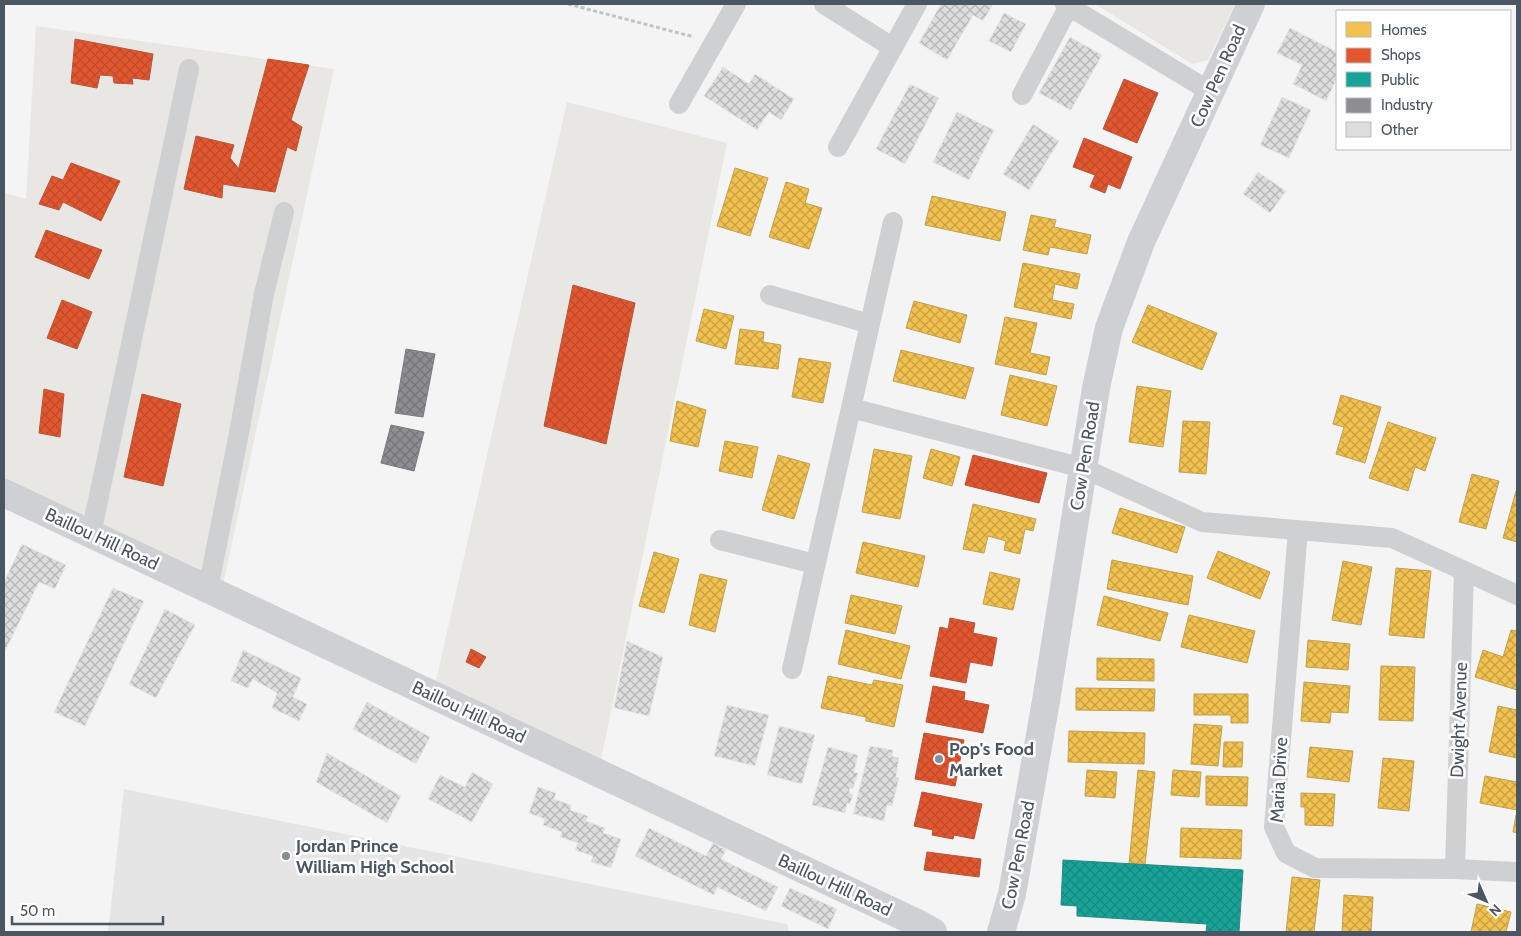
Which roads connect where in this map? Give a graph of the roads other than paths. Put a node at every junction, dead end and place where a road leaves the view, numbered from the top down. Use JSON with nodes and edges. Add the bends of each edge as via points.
{"nodes":[{"id":1,"x":736,"y":4,"type":"edge"},
{"id":2,"x":824,"y":4,"type":"edge"},
{"id":3,"x":917,"y":4,"type":"edge"},
{"id":4,"x":1251,"y":4,"type":"edge"},
{"id":5,"x":1067,"y":5,"type":"edge"},
{"id":6,"x":892,"y":47,"type":"junction"},
{"id":7,"x":189,"y":69,"type":"dead end"},
{"id":8,"x":1211,"y":92,"type":"junction"},
{"id":9,"x":1022,"y":95,"type":"dead end"},
{"id":10,"x":679,"y":104,"type":"dead end"},
{"id":11,"x":838,"y":147,"type":"dead end"},
{"id":12,"x":284,"y":212,"type":"dead end"},
{"id":13,"x":893,"y":222,"type":"dead end"},
{"id":14,"x":770,"y":294,"type":"dead end"},
{"id":15,"x":870,"y":324,"type":"junction"},
{"id":16,"x":851,"y":408,"type":"junction"},
{"id":17,"x":1083,"y":468,"type":"junction"},
{"id":18,"x":4,"y":493,"type":"edge"},
{"id":19,"x":1298,"y":530,"type":"junction"},
{"id":20,"x":91,"y":534,"type":"junction"},
{"id":21,"x":720,"y":540,"type":"dead end"},
{"id":22,"x":815,"y":564,"type":"junction"},
{"id":23,"x":1464,"y":571,"type":"junction"},
{"id":24,"x":208,"y":589,"type":"junction"},
{"id":25,"x":1517,"y":596,"type":"edge"},
{"id":26,"x":792,"y":669,"type":"dead end"},
{"id":27,"x":1455,"y":869,"type":"junction"},
{"id":28,"x":1517,"y":872,"type":"edge"},
{"id":29,"x":933,"y":932,"type":"edge"},
{"id":30,"x":1001,"y":932,"type":"edge"}],
"edges":[{"from":1,"to":10,"type":"street"},
{"from":2,"to":6,"type":"street"},
{"from":3,"to":6,"type":"street"},
{"from":4,"to":8,"type":"main road","name":"Cow Pen Road"},
{"from":5,"to":8,"type":"street"},
{"from":5,"to":9,"type":"street"},
{"from":6,"to":11,"type":"street"},
{"from":7,"to":20,"type":"street"},
{"from":8,"to":17,"type":"main road","name":"Cow Pen Road","via":[[1141,242],[1109,328]]},
{"from":12,"to":24,"type":"street","via":[[264,294]]},
{"from":13,"to":15,"type":"street"},
{"from":14,"to":15,"type":"street"},
{"from":15,"to":16,"type":"street"},
{"from":16,"to":17,"type":"street"},
{"from":16,"to":22,"type":"street"},
{"from":17,"to":19,"type":"street","via":[[1202,522]]},
{"from":17,"to":30,"type":"main road","name":"Cow Pen Road","via":[[1014,884]]},
{"from":18,"to":20,"type":"main road","name":"Baillou Hill Road"},
{"from":19,"to":23,"type":"street","via":[[1392,538]]},
{"from":19,"to":27,"type":"street","name":"Maria Drive","via":[[1274,826],[1286,853],[1315,868]]},
{"from":20,"to":24,"type":"main road","name":"Baillou Hill Road"},
{"from":21,"to":22,"type":"street"},
{"from":22,"to":26,"type":"street"},
{"from":23,"to":25,"type":"street"},
{"from":23,"to":27,"type":"street","name":"Dwight Avenue"},
{"from":24,"to":29,"type":"main road","name":"Baillou Hill Road"},
{"from":27,"to":28,"type":"street","name":"Maria Drive"}]}
